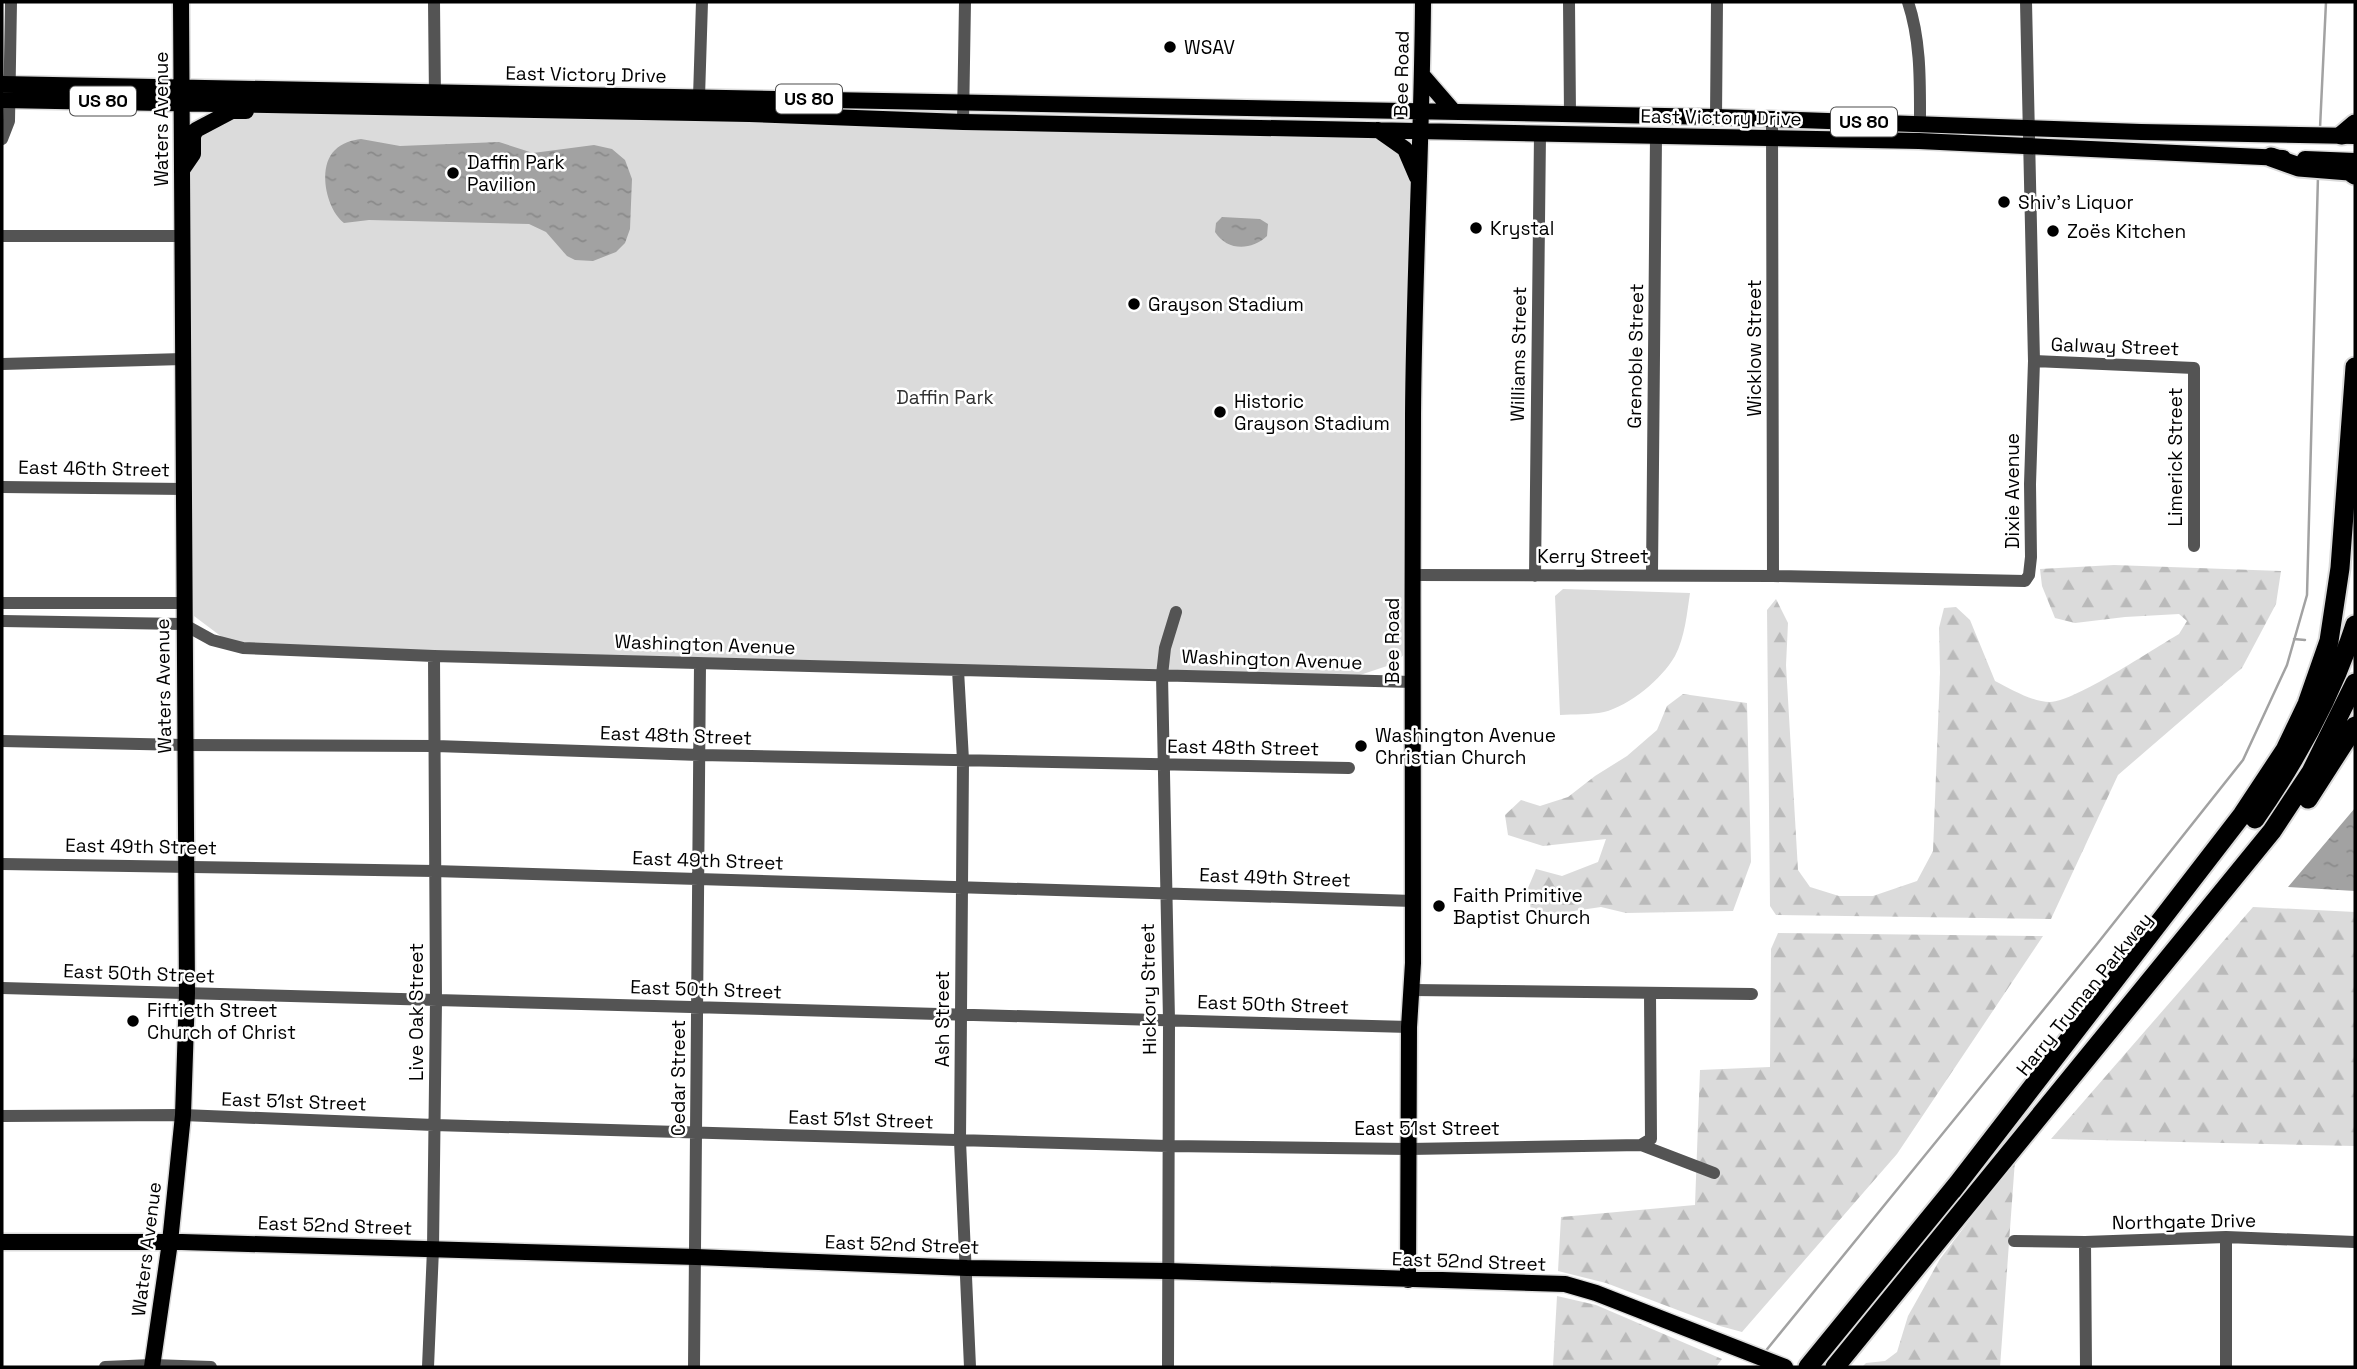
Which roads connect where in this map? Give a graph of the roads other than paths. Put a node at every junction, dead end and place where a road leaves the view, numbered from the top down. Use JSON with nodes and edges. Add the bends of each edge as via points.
{"nodes":[{"id":1,"x":10,"y":2,"type":"edge"},
{"id":2,"x":181,"y":2,"type":"edge"},
{"id":3,"x":434,"y":2,"type":"edge"},
{"id":4,"x":702,"y":2,"type":"edge"},
{"id":5,"x":965,"y":2,"type":"edge"},
{"id":6,"x":1423,"y":2,"type":"edge"},
{"id":7,"x":1569,"y":2,"type":"edge"},
{"id":8,"x":1717,"y":2,"type":"edge"},
{"id":9,"x":1908,"y":2,"type":"edge"},
{"id":10,"x":2026,"y":2,"type":"edge"},
{"id":11,"x":1422,"y":75,"type":"junction"},
{"id":12,"x":5,"y":92,"type":"edge"},
{"id":13,"x":182,"y":94,"type":"junction"},
{"id":14,"x":699,"y":97,"type":"junction"},
{"id":15,"x":435,"y":99,"type":"junction"},
{"id":16,"x":964,"y":102,"type":"junction"},
{"id":17,"x":310,"y":105,"type":"junction"},
{"id":18,"x":1170,"y":106,"type":"junction"},
{"id":19,"x":1422,"y":112,"type":"junction"},
{"id":20,"x":670,"y":113,"type":"junction"},
{"id":21,"x":1454,"y":113,"type":"junction"},
{"id":22,"x":1570,"y":115,"type":"junction"},
{"id":23,"x":1716,"y":117,"type":"junction"},
{"id":24,"x":1772,"y":119,"type":"junction"},
{"id":25,"x":963,"y":122,"type":"junction"},
{"id":26,"x":1920,"y":123,"type":"junction"},
{"id":27,"x":1170,"y":125,"type":"junction"},
{"id":28,"x":2031,"y":128,"type":"junction"},
{"id":29,"x":1378,"y":130,"type":"junction"},
{"id":30,"x":1422,"y":131,"type":"junction"},
{"id":31,"x":2347,"y":132,"type":"edge"},
{"id":32,"x":1540,"y":134,"type":"junction"},
{"id":33,"x":1656,"y":136,"type":"junction"},
{"id":34,"x":2,"y":139,"type":"edge"},
{"id":35,"x":1773,"y":139,"type":"junction"},
{"id":36,"x":2031,"y":147,"type":"junction"},
{"id":37,"x":2271,"y":157,"type":"joint"},
{"id":38,"x":2355,"y":161,"type":"edge"},
{"id":39,"x":2334,"y":165,"type":"junction"},
{"id":40,"x":182,"y":170,"type":"junction"},
{"id":41,"x":2355,"y":175,"type":"edge"},
{"id":42,"x":1420,"y":184,"type":"junction"},
{"id":43,"x":2,"y":236,"type":"edge"},
{"id":44,"x":183,"y":236,"type":"junction"},
{"id":45,"x":183,"y":359,"type":"junction"},
{"id":46,"x":2034,"y":362,"type":"junction"},
{"id":47,"x":2,"y":364,"type":"edge"},
{"id":48,"x":2355,"y":367,"type":"edge"},
{"id":49,"x":2194,"y":368,"type":"joint"},
{"id":50,"x":2,"y":487,"type":"edge"},
{"id":51,"x":185,"y":489,"type":"junction"},
{"id":52,"x":2194,"y":546,"type":"dead end"},
{"id":53,"x":1414,"y":575,"type":"junction"},
{"id":54,"x":1535,"y":576,"type":"junction"},
{"id":55,"x":1652,"y":576,"type":"junction"},
{"id":56,"x":1773,"y":576,"type":"junction"},
{"id":57,"x":2,"y":603,"type":"edge"},
{"id":58,"x":183,"y":603,"type":"junction"},
{"id":59,"x":1176,"y":612,"type":"dead end"},
{"id":60,"x":2,"y":621,"type":"edge"},
{"id":61,"x":183,"y":624,"type":"junction"},
{"id":62,"x":2355,"y":625,"type":"edge"},
{"id":63,"x":434,"y":656,"type":"junction"},
{"id":64,"x":700,"y":664,"type":"junction"},
{"id":65,"x":958,"y":670,"type":"junction"},
{"id":66,"x":1163,"y":675,"type":"junction"},
{"id":67,"x":1413,"y":682,"type":"junction"},
{"id":68,"x":2355,"y":683,"type":"edge"},
{"id":69,"x":2355,"y":726,"type":"edge"},
{"id":70,"x":2,"y":741,"type":"edge"},
{"id":71,"x":185,"y":745,"type":"junction"},
{"id":72,"x":436,"y":746,"type":"junction"},
{"id":73,"x":700,"y":755,"type":"junction"},
{"id":74,"x":963,"y":760,"type":"junction"},
{"id":75,"x":1164,"y":764,"type":"junction"},
{"id":76,"x":1349,"y":768,"type":"dead end"},
{"id":77,"x":2,"y":864,"type":"edge"},
{"id":78,"x":186,"y":866,"type":"junction"},
{"id":79,"x":434,"y":871,"type":"junction"},
{"id":80,"x":699,"y":879,"type":"junction"},
{"id":81,"x":961,"y":887,"type":"junction"},
{"id":82,"x":1166,"y":892,"type":"junction"},
{"id":83,"x":1413,"y":901,"type":"junction"},
{"id":84,"x":2203,"y":917,"type":"junction"},
{"id":85,"x":2,"y":988,"type":"edge"},
{"id":86,"x":1412,"y":990,"type":"junction"},
{"id":87,"x":187,"y":993,"type":"junction"},
{"id":88,"x":1650,"y":993,"type":"junction"},
{"id":89,"x":1752,"y":994,"type":"dead end"},
{"id":90,"x":436,"y":1000,"type":"junction"},
{"id":91,"x":698,"y":1007,"type":"junction"},
{"id":92,"x":962,"y":1016,"type":"junction"},
{"id":93,"x":1169,"y":1020,"type":"junction"},
{"id":94,"x":1409,"y":1027,"type":"junction"},
{"id":95,"x":183,"y":1115,"type":"junction"},
{"id":96,"x":2,"y":1116,"type":"edge"},
{"id":97,"x":434,"y":1125,"type":"junction"},
{"id":98,"x":697,"y":1132,"type":"junction"},
{"id":99,"x":960,"y":1141,"type":"junction"},
{"id":100,"x":1641,"y":1144,"type":"junction"},
{"id":101,"x":1168,"y":1146,"type":"junction"},
{"id":102,"x":1409,"y":1149,"type":"junction"},
{"id":103,"x":1714,"y":1173,"type":"dead end"},
{"id":104,"x":1952,"y":1191,"type":"junction"},
{"id":105,"x":2226,"y":1237,"type":"junction"},
{"id":106,"x":2014,"y":1241,"type":"dead end"},
{"id":107,"x":2,"y":1242,"type":"edge"},
{"id":108,"x":170,"y":1242,"type":"junction"},
{"id":109,"x":2085,"y":1242,"type":"junction"},
{"id":110,"x":2355,"y":1242,"type":"edge"},
{"id":111,"x":433,"y":1249,"type":"junction"},
{"id":112,"x":696,"y":1257,"type":"junction"},
{"id":113,"x":967,"y":1268,"type":"junction"},
{"id":114,"x":1168,"y":1272,"type":"junction"},
{"id":115,"x":1408,"y":1280,"type":"junction"},
{"id":116,"x":152,"y":1366,"type":"edge"},
{"id":117,"x":105,"y":1367,"type":"edge"},
{"id":118,"x":211,"y":1367,"type":"edge"},
{"id":119,"x":428,"y":1367,"type":"edge"},
{"id":120,"x":694,"y":1367,"type":"edge"},
{"id":121,"x":970,"y":1367,"type":"edge"},
{"id":122,"x":1168,"y":1367,"type":"edge"},
{"id":123,"x":1786,"y":1367,"type":"edge"},
{"id":124,"x":1808,"y":1367,"type":"edge"},
{"id":125,"x":1835,"y":1367,"type":"edge"},
{"id":126,"x":2086,"y":1367,"type":"edge"},
{"id":127,"x":2227,"y":1367,"type":"edge"}],
"edges":[{"from":1,"to":12,"type":"street"},
{"from":2,"to":13,"type":"main road","name":"Waters Avenue"},
{"from":3,"to":15,"type":"street"},
{"from":4,"to":14,"type":"street"},
{"from":5,"to":16,"type":"street"},
{"from":6,"to":11,"type":"main road","name":"Bee Road"},
{"from":7,"to":22,"type":"street"},
{"from":8,"to":23,"type":"street"},
{"from":9,"to":26,"type":"street","via":[[1920,69]]},
{"from":10,"to":28,"type":"street","name":"Dixie Avenue"},
{"from":11,"to":19,"type":"main road","name":"Bee Road"},
{"from":11,"to":21,"type":"main road"},
{"from":12,"to":13,"type":"main road","name":"East Victory Drive","number":"US 80"},
{"from":12,"to":34,"type":"street","via":[[9,121]]},
{"from":13,"to":15,"type":"main road","name":"East Victory Drive","number":"US 80"},
{"from":13,"to":17,"type":"main road","name":"East Victory Drive","number":"US 80"},
{"from":13,"to":40,"type":"main road","name":"Waters Avenue"},
{"from":14,"to":15,"type":"main road","name":"East Victory Drive","number":"US 80"},
{"from":14,"to":16,"type":"main road","name":"East Victory Drive","number":"US 80"},
{"from":14,"to":20,"type":"main road","via":[[694,106]]},
{"from":15,"to":17,"type":"main road","name":"East Victory Drive","number":"US 80"},
{"from":15,"to":20,"type":"main road","name":"East Victory Drive","number":"US 80"},
{"from":16,"to":18,"type":"main road","name":"East Victory Drive","number":"US 80"},
{"from":16,"to":25,"type":"street"},
{"from":17,"to":40,"type":"main road","via":[[232,111],[204,125],[195,130],[193,153]]},
{"from":18,"to":19,"type":"main road","name":"East Victory Drive","number":"US 80"},
{"from":18,"to":27,"type":"street"},
{"from":19,"to":21,"type":"main road","name":"East Victory Drive","number":"US 80"},
{"from":19,"to":30,"type":"main road","name":"Bee Road"},
{"from":20,"to":25,"type":"main road","name":"East Victory Drive","number":"US 80"},
{"from":21,"to":22,"type":"main road","name":"East Victory Drive","number":"US 80"},
{"from":22,"to":23,"type":"main road","name":"East Victory Drive","number":"US 80"},
{"from":23,"to":24,"type":"main road","name":"East Victory Drive","number":"US 80"},
{"from":24,"to":26,"type":"main road","name":"East Victory Drive","number":"US 80"},
{"from":24,"to":35,"type":"street","name":"Wicklow Street"},
{"from":25,"to":27,"type":"main road","name":"East Victory Drive","number":"US 80"},
{"from":26,"to":28,"type":"main road","name":"East Victory Drive","number":"US 80"},
{"from":27,"to":29,"type":"main road","name":"East Victory Drive","number":"US 80"},
{"from":28,"to":31,"type":"main road","name":"East Victory Drive","number":"US 80","via":[[2307,135]]},
{"from":28,"to":36,"type":"street","name":"Dixie Avenue"},
{"from":29,"to":30,"type":"main road","name":"East Victory Drive","number":"US 80"},
{"from":29,"to":42,"type":"main road","via":[[1405,149]]},
{"from":30,"to":32,"type":"main road","name":"East Victory Drive","number":"US 80"},
{"from":30,"to":42,"type":"main road","name":"Bee Road"},
{"from":32,"to":33,"type":"main road","name":"East Victory Drive","number":"US 80"},
{"from":32,"to":54,"type":"street","name":"Williams Street"},
{"from":33,"to":35,"type":"main road","name":"East Victory Drive","number":"US 80"},
{"from":33,"to":55,"type":"street","name":"Grenoble Street"},
{"from":35,"to":36,"type":"main road","name":"East Victory Drive","number":"US 80"},
{"from":35,"to":56,"type":"street","name":"Wicklow Street"},
{"from":36,"to":37,"type":"main road","name":"East Victory Drive","number":"US 80"},
{"from":36,"to":46,"type":"street","name":"Dixie Avenue"},
{"from":37,"to":39,"type":"highway"},
{"from":38,"to":39,"type":"main road"},
{"from":39,"to":41,"type":"highway"},
{"from":40,"to":44,"type":"main road","name":"Waters Avenue"},
{"from":42,"to":53,"type":"main road","name":"Bee Road"},
{"from":43,"to":44,"type":"street"},
{"from":44,"to":45,"type":"main road","name":"Waters Avenue"},
{"from":45,"to":47,"type":"street"},
{"from":45,"to":51,"type":"main road","name":"Waters Avenue"},
{"from":46,"to":49,"type":"street","name":"Galway Street"},
{"from":46,"to":56,"type":"street","name":"Dixie Avenue","via":[[2031,557],[2025,581]]},
{"from":48,"to":104,"type":"highway","via":[[2340,568],[2329,641],[2307,704],[2242,815]]},
{"from":49,"to":52,"type":"street","name":"Limerick Street"},
{"from":50,"to":51,"type":"street","name":"East 46th Street"},
{"from":51,"to":58,"type":"main road","name":"Waters Avenue"},
{"from":53,"to":54,"type":"street","name":"Kerry Street"},
{"from":53,"to":67,"type":"main road","name":"Bee Road"},
{"from":54,"to":55,"type":"street","name":"Kerry Street"},
{"from":55,"to":56,"type":"street","name":"Kerry Street"},
{"from":57,"to":58,"type":"street"},
{"from":58,"to":61,"type":"main road","name":"Waters Avenue"},
{"from":59,"to":66,"type":"street","name":"Hickory Street"},
{"from":60,"to":61,"type":"street","name":"Washington Avenue"},
{"from":61,"to":63,"type":"street","name":"Washington Avenue","via":[[212,640],[243,648]]},
{"from":61,"to":71,"type":"main road","name":"Waters Avenue"},
{"from":62,"to":104,"type":"highway","name":"Harry Truman Parkway","via":[[2309,731],[2255,818]]},
{"from":63,"to":64,"type":"street","name":"Washington Avenue"},
{"from":63,"to":72,"type":"street","name":"Live Oak Street"},
{"from":64,"to":65,"type":"street","name":"Washington Avenue"},
{"from":64,"to":73,"type":"street","name":"Cedar Street"},
{"from":65,"to":66,"type":"street","name":"Washington Avenue"},
{"from":65,"to":74,"type":"street","name":"Ash Street"},
{"from":66,"to":67,"type":"street","name":"Washington Avenue"},
{"from":66,"to":75,"type":"street","name":"Hickory Street"},
{"from":67,"to":83,"type":"main road","name":"Bee Road"},
{"from":68,"to":84,"type":"highway","via":[[2292,801]]},
{"from":69,"to":84,"type":"highway","via":[[2285,830]]},
{"from":70,"to":71,"type":"street","name":"East 48th Street"},
{"from":71,"to":72,"type":"street","name":"East 48th Street"},
{"from":71,"to":78,"type":"main road","name":"Waters Avenue"},
{"from":72,"to":73,"type":"street","name":"East 48th Street"},
{"from":72,"to":79,"type":"street","name":"Live Oak Street"},
{"from":73,"to":74,"type":"street","name":"East 48th Street"},
{"from":73,"to":80,"type":"street","name":"Cedar Street"},
{"from":74,"to":75,"type":"street","name":"East 48th Street"},
{"from":74,"to":81,"type":"street","name":"Ash Street"},
{"from":75,"to":76,"type":"street","name":"East 48th Street"},
{"from":75,"to":82,"type":"street","name":"Hickory Street"},
{"from":77,"to":78,"type":"street","name":"East 49th Street"},
{"from":78,"to":79,"type":"street","name":"East 49th Street"},
{"from":78,"to":87,"type":"main road","name":"Waters Avenue"},
{"from":79,"to":80,"type":"street","name":"East 49th Street"},
{"from":79,"to":90,"type":"street","name":"Live Oak Street"},
{"from":80,"to":81,"type":"street","name":"East 49th Street"},
{"from":80,"to":91,"type":"street","name":"Cedar Street"},
{"from":81,"to":82,"type":"street","name":"East 49th Street"},
{"from":81,"to":92,"type":"street","name":"Ash Street"},
{"from":82,"to":83,"type":"street","name":"East 49th Street"},
{"from":82,"to":93,"type":"street","name":"Hickory Street"},
{"from":83,"to":86,"type":"main road","name":"Bee Road"},
{"from":84,"to":125,"type":"highway"},
{"from":85,"to":87,"type":"street","name":"East 50th Street"},
{"from":86,"to":88,"type":"street"},
{"from":86,"to":94,"type":"main road","name":"Bee Road"},
{"from":87,"to":90,"type":"street","name":"East 50th Street"},
{"from":87,"to":95,"type":"main road","name":"Waters Avenue"},
{"from":88,"to":89,"type":"street"},
{"from":88,"to":100,"type":"street","via":[[1651,1139]]},
{"from":90,"to":91,"type":"street","name":"East 50th Street"},
{"from":90,"to":97,"type":"street","name":"Live Oak Street"},
{"from":91,"to":92,"type":"street","name":"East 50th Street"},
{"from":91,"to":98,"type":"street","name":"Cedar Street"},
{"from":92,"to":93,"type":"street","name":"East 50th Street"},
{"from":92,"to":99,"type":"street","name":"Ash Street"},
{"from":93,"to":94,"type":"street","name":"East 50th Street"},
{"from":93,"to":101,"type":"street","name":"Hickory Street"},
{"from":94,"to":102,"type":"main road","name":"Bee Road"},
{"from":95,"to":96,"type":"street","name":"East 51st Street"},
{"from":95,"to":97,"type":"street","name":"East 51st Street"},
{"from":95,"to":108,"type":"main road","name":"Waters Avenue"},
{"from":97,"to":98,"type":"street","name":"East 51st Street"},
{"from":97,"to":111,"type":"street","name":"Live Oak Street"},
{"from":98,"to":99,"type":"street","name":"East 51st Street"},
{"from":98,"to":112,"type":"street","name":"Cedar Street"},
{"from":99,"to":101,"type":"street","name":"East 51st Street"},
{"from":99,"to":113,"type":"street","name":"Ash Street"},
{"from":100,"to":102,"type":"street","name":"East 51st Street"},
{"from":100,"to":103,"type":"street","name":"East 51st Street"},
{"from":101,"to":102,"type":"street","name":"East 51st Street"},
{"from":101,"to":114,"type":"street","name":"Hickory Street"},
{"from":102,"to":115,"type":"main road","name":"Bee Road"},
{"from":104,"to":124,"type":"highway","name":"Harry Truman Parkway"},
{"from":105,"to":109,"type":"street","name":"Northgate Drive"},
{"from":105,"to":110,"type":"street","name":"Northgate Drive"},
{"from":105,"to":127,"type":"street"},
{"from":106,"to":109,"type":"street","name":"Northgate Drive"},
{"from":107,"to":108,"type":"main road","name":"East 52nd Street"},
{"from":108,"to":111,"type":"main road","name":"East 52nd Street"},
{"from":108,"to":116,"type":"main road","name":"Waters Avenue"},
{"from":109,"to":126,"type":"street"},
{"from":111,"to":112,"type":"main road","name":"East 52nd Street"},
{"from":111,"to":119,"type":"street","name":"Live Oak Street"},
{"from":112,"to":113,"type":"main road","name":"East 52nd Street"},
{"from":112,"to":120,"type":"street","name":"Cedar Street"},
{"from":113,"to":114,"type":"main road","name":"East 52nd Street"},
{"from":113,"to":121,"type":"street","name":"Ash Street"},
{"from":114,"to":115,"type":"main road","name":"East 52nd Street"},
{"from":114,"to":122,"type":"street","name":"Hickory Street"},
{"from":115,"to":123,"type":"main road","name":"East 52nd Street","via":[[1565,1284]]},
{"from":116,"to":117,"type":"street"},
{"from":116,"to":118,"type":"street"}]}
